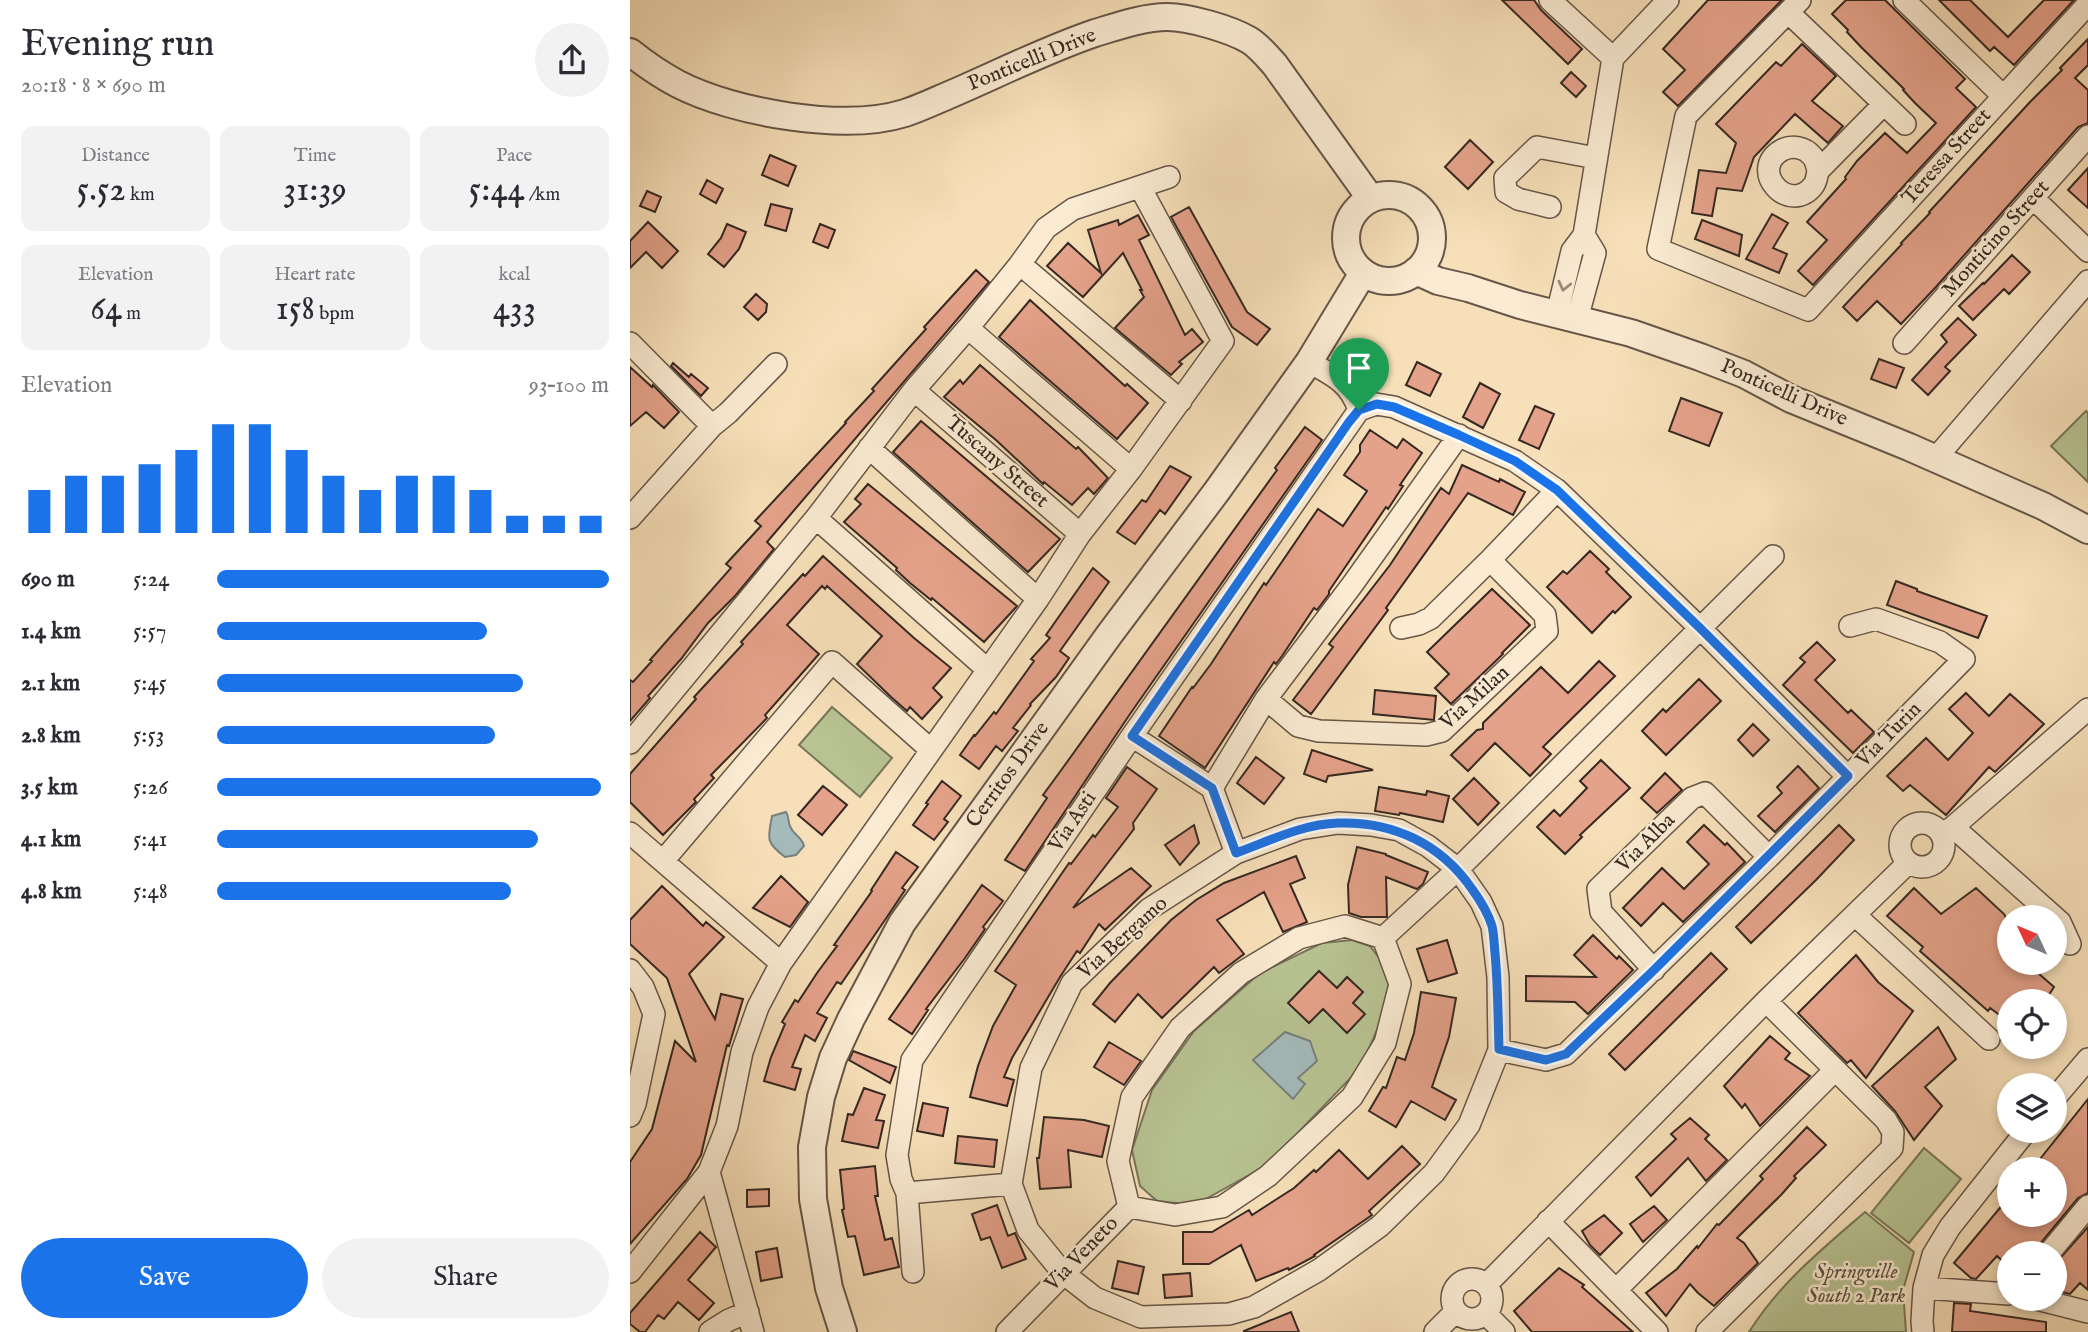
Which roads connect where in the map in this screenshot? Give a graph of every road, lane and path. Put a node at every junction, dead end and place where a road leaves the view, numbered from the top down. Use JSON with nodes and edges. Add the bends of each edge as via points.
{"nodes":[{"id":1,"x":1550,"y":0,"type":"edge"},
{"id":2,"x":1668,"y":0,"type":"edge"},
{"id":3,"x":1904,"y":0,"type":"edge"},
{"id":4,"x":2088,"y":4,"type":"edge"},
{"id":5,"x":1795,"y":6,"type":"edge"},
{"id":6,"x":630,"y":51,"type":"edge"},
{"id":7,"x":1613,"y":58,"type":"junction"},
{"id":8,"x":2003,"y":96,"type":"junction"},
{"id":9,"x":1884,"y":104,"type":"junction"},
{"id":10,"x":1905,"y":124,"type":"dead end"},
{"id":11,"x":2088,"y":135,"type":"edge"},
{"id":12,"x":1596,"y":158,"type":"junction"},
{"id":13,"x":1818,"y":171,"type":"dead end"},
{"id":14,"x":1169,"y":177,"type":"dead end"},
{"id":15,"x":1140,"y":187,"type":"junction"},
{"id":16,"x":2033,"y":198,"type":"junction"},
{"id":17,"x":1371,"y":199,"type":"junction"},
{"id":18,"x":1550,"y":207,"type":"dead end"},
{"id":19,"x":2088,"y":251,"type":"edge"},
{"id":20,"x":1020,"y":264,"type":"junction"},
{"id":21,"x":1420,"y":266,"type":"junction"},
{"id":22,"x":1363,"y":273,"type":"junction"},
{"id":23,"x":2088,"y":282,"type":"edge"},
{"id":24,"x":1567,"y":317,"type":"junction"},
{"id":25,"x":968,"y":328,"type":"junction"},
{"id":26,"x":630,"y":343,"type":"edge"},
{"id":27,"x":1904,"y":343,"type":"dead end"},
{"id":28,"x":1309,"y":362,"type":"junction"},
{"id":29,"x":776,"y":364,"type":"dead end"},
{"id":30,"x":914,"y":390,"type":"junction"},
{"id":31,"x":1181,"y":401,"type":"junction"},
{"id":32,"x":1359,"y":410,"type":"junction"},
{"id":33,"x":712,"y":426,"type":"junction"},
{"id":34,"x":1459,"y":435,"type":"junction"},
{"id":35,"x":869,"y":448,"type":"junction"},
{"id":36,"x":1935,"y":460,"type":"junction"},
{"id":37,"x":1132,"y":469,"type":"junction"},
{"id":38,"x":1557,"y":490,"type":"junction"},
{"id":39,"x":630,"y":518,"type":"edge"},
{"id":40,"x":816,"y":518,"type":"junction"},
{"id":41,"x":2088,"y":530,"type":"edge"},
{"id":42,"x":1080,"y":534,"type":"junction"},
{"id":43,"x":1773,"y":556,"type":"dead end"},
{"id":44,"x":1490,"y":560,"type":"junction"},
{"id":45,"x":1038,"y":599,"type":"junction"},
{"id":46,"x":1850,"y":626,"type":"dead end"},
{"id":47,"x":1401,"y":628,"type":"dead end"},
{"id":48,"x":1701,"y":629,"type":"junction"},
{"id":49,"x":988,"y":670,"type":"junction"},
{"id":50,"x":1266,"y":699,"type":"junction"},
{"id":51,"x":2086,"y":713,"type":"edge"},
{"id":52,"x":1132,"y":736,"type":"junction"},
{"id":53,"x":630,"y":743,"type":"edge"},
{"id":54,"x":931,"y":750,"type":"junction"},
{"id":55,"x":1848,"y":776,"type":"junction"},
{"id":56,"x":1212,"y":788,"type":"junction"},
{"id":57,"x":1947,"y":831,"type":"junction"},
{"id":58,"x":630,"y":833,"type":"edge"},
{"id":59,"x":1236,"y":853,"type":"junction"},
{"id":60,"x":1769,"y":857,"type":"junction"},
{"id":61,"x":663,"y":861,"type":"junction"},
{"id":62,"x":1908,"y":863,"type":"junction"},
{"id":63,"x":1458,"y":869,"type":"junction"},
{"id":64,"x":1855,"y":915,"type":"junction"},
{"id":65,"x":1383,"y":938,"type":"junction"},
{"id":66,"x":2070,"y":944,"type":"dead end"},
{"id":67,"x":781,"y":963,"type":"junction"},
{"id":68,"x":630,"y":970,"type":"edge"},
{"id":69,"x":1654,"y":970,"type":"junction"},
{"id":70,"x":1766,"y":1001,"type":"junction"},
{"id":71,"x":1989,"y":1039,"type":"dead end"},
{"id":72,"x":1499,"y":1049,"type":"junction"},
{"id":73,"x":2088,"y":1059,"type":"edge"},
{"id":74,"x":1835,"y":1070,"type":"junction"},
{"id":75,"x":2067,"y":1084,"type":"edge"},
{"id":76,"x":630,"y":1116,"type":"edge"},
{"id":77,"x":2017,"y":1143,"type":"edge"},
{"id":78,"x":709,"y":1172,"type":"junction"},
{"id":79,"x":1011,"y":1184,"type":"junction"},
{"id":80,"x":907,"y":1193,"type":"junction"},
{"id":81,"x":2088,"y":1206,"type":"edge"},
{"id":82,"x":1129,"y":1207,"type":"junction"},
{"id":83,"x":1548,"y":1221,"type":"junction"},
{"id":84,"x":2059,"y":1241,"type":"edge"},
{"id":85,"x":630,"y":1272,"type":"edge"},
{"id":86,"x":913,"y":1272,"type":"dead end"},
{"id":87,"x":1063,"y":1273,"type":"junction"},
{"id":88,"x":1487,"y":1284,"type":"junction"},
{"id":89,"x":1924,"y":1288,"type":"junction"},
{"id":90,"x":1616,"y":1290,"type":"junction"},
{"id":91,"x":1997,"y":1293,"type":"edge"},
{"id":92,"x":2067,"y":1307,"type":"edge"},
{"id":93,"x":1455,"y":1312,"type":"junction"},
{"id":94,"x":2088,"y":1312,"type":"edge"},
{"id":95,"x":1486,"y":1314,"type":"junction"},
{"id":96,"x":750,"y":1322,"type":"edge"},
{"id":97,"x":1232,"y":1323,"type":"edge"},
{"id":98,"x":710,"y":1332,"type":"edge"},
{"id":99,"x":843,"y":1332,"type":"edge"},
{"id":100,"x":1007,"y":1332,"type":"edge"},
{"id":101,"x":1435,"y":1332,"type":"edge"},
{"id":102,"x":1504,"y":1332,"type":"edge"},
{"id":103,"x":1657,"y":1332,"type":"edge"},
{"id":104,"x":1707,"y":1332,"type":"edge"},
{"id":105,"x":1923,"y":1332,"type":"edge"}],
"edges":[{"from":1,"to":7,"type":"street"},
{"from":2,"to":7,"type":"street"},
{"from":3,"to":8,"type":"street"},
{"from":4,"to":8,"type":"street","name":"Teressa Street"},
{"from":5,"to":8,"type":"street","name":"Teressa Street","via":[[1686,116],[1658,248],[1808,310]]},
{"from":5,"to":9,"type":"street"},
{"from":6,"to":17,"type":"street","name":"Ponticelli Drive","via":[[656,72],[712,98],[787,116],[847,121],[904,114],[1060,45],[1122,24],[1168,17],[1208,24],[1249,40],[1262,51]]},
{"from":7,"to":12,"type":"street"},
{"from":9,"to":10,"type":"street"},
{"from":9,"to":13,"type":"street"},
{"from":11,"to":16,"type":"street","name":"Monticino Street"},
{"from":12,"to":18,"type":"street","via":[[1537,147],[1505,178],[1506,192],[1518,200]]},
{"from":12,"to":24,"type":"street","via":[[1584,235],[1595,254]]},
{"from":14,"to":15,"type":"street"},
{"from":15,"to":20,"type":"street","via":[[1073,209],[1046,228]]},
{"from":15,"to":31,"type":"street","via":[[1223,341]]},
{"from":16,"to":19,"type":"street"},
{"from":16,"to":27,"type":"street","name":"Monticino Street"},
{"from":17,"to":21,"type":"street","via":[[1398,196],[1421,210],[1432,235]]},
{"from":17,"to":22,"type":"street","via":[[1360,207],[1347,229],[1349,255]]},
{"from":20,"to":25,"type":"street"},
{"from":20,"to":31,"type":"street"},
{"from":21,"to":22,"type":"street","via":[[1391,281]]},
{"from":21,"to":24,"type":"street","name":"Ponticelli Drive","via":[[1438,281]]},
{"from":22,"to":28,"type":"street","name":"Cerritos Drive"},
{"from":23,"to":36,"type":"street"},
{"from":24,"to":36,"type":"street","name":"Ponticelli Drive","via":[[1664,343],[1744,374]]},
{"from":25,"to":30,"type":"street"},
{"from":25,"to":37,"type":"street"},
{"from":26,"to":33,"type":"street"},
{"from":28,"to":32,"type":"street","via":[[1345,384]]},
{"from":28,"to":99,"type":"street","name":"Cerritos Drive","via":[[902,923],[832,1058],[812,1147],[815,1211],[829,1288]]},
{"from":29,"to":33,"type":"street"},
{"from":30,"to":35,"type":"street"},
{"from":30,"to":42,"type":"street","name":"Tuscany Street"},
{"from":31,"to":37,"type":"street"},
{"from":32,"to":34,"type":"street","via":[[1377,404],[1394,407]]},
{"from":32,"to":52,"type":"street","name":"Via Asti"},
{"from":33,"to":39,"type":"street"},
{"from":34,"to":38,"type":"street","via":[[1515,461]]},
{"from":34,"to":50,"type":"street"},
{"from":35,"to":40,"type":"street"},
{"from":35,"to":45,"type":"street"},
{"from":36,"to":41,"type":"street","name":"Ponticelli Drive"},
{"from":37,"to":42,"type":"street"},
{"from":38,"to":44,"type":"street"},
{"from":38,"to":48,"type":"street"},
{"from":40,"to":49,"type":"street"},
{"from":40,"to":53,"type":"street"},
{"from":42,"to":45,"type":"street"},
{"from":43,"to":48,"type":"street"},
{"from":44,"to":47,"type":"street","via":[[1431,618]]},
{"from":44,"to":50,"type":"street","name":"Via Milan","via":[[1545,615],[1547,631],[1442,731],[1426,735],[1319,731],[1298,726]]},
{"from":45,"to":49,"type":"street"},
{"from":46,"to":55,"type":"street","name":"Via Turin","via":[[1876,620],[1940,642],[1964,659]]},
{"from":48,"to":55,"type":"street"},
{"from":48,"to":63,"type":"street"},
{"from":49,"to":54,"type":"street"},
{"from":50,"to":56,"type":"street"},
{"from":51,"to":57,"type":"street"},
{"from":52,"to":56,"type":"street"},
{"from":52,"to":80,"type":"street","name":"Via Asti","via":[[912,1059],[897,1155]]},
{"from":54,"to":61,"type":"street","via":[[832,662]]},
{"from":54,"to":67,"type":"street"},
{"from":55,"to":60,"type":"street","name":"Via Turin"},
{"from":56,"to":59,"type":"street"},
{"from":57,"to":62,"type":"street","via":[[1936,862],[1927,867]]},
{"from":57,"to":62,"type":"street","via":[[1925,824],[1908,829],[1900,846]]},
{"from":57,"to":66,"type":"street","via":[[2060,922]]},
{"from":58,"to":61,"type":"street"},
{"from":59,"to":63,"type":"street","name":"Via Bergamo","via":[[1300,829],[1338,823],[1371,825],[1399,831]]},
{"from":59,"to":79,"type":"street","name":"Via Bergamo","via":[[1149,909],[1072,983],[1031,1068]]},
{"from":60,"to":69,"type":"street","name":"Via Turin"},
{"from":60,"to":69,"type":"street","name":"Via Alba","via":[[1704,793],[1692,798],[1598,889],[1601,912]]},
{"from":61,"to":67,"type":"street"},
{"from":62,"to":64,"type":"street"},
{"from":63,"to":65,"type":"street"},
{"from":63,"to":72,"type":"street","name":"Via Bergamo","via":[[1492,926]]},
{"from":64,"to":70,"type":"street"},
{"from":64,"to":71,"type":"street"},
{"from":65,"to":82,"type":"street","via":[[1345,926],[1299,938],[1241,973],[1180,1028],[1132,1097],[1118,1161]]},
{"from":65,"to":82,"type":"street","via":[[1400,984],[1385,1043],[1352,1097],[1268,1176],[1222,1207],[1175,1215]]},
{"from":67,"to":78,"type":"street","via":[[742,1052],[727,1126]]},
{"from":68,"to":76,"type":"street","via":[[654,1014]]},
{"from":69,"to":72,"type":"street","name":"Via Turin","via":[[1566,1054],[1546,1060]]},
{"from":70,"to":74,"type":"street"},
{"from":70,"to":83,"type":"street"},
{"from":72,"to":97,"type":"street","name":"Via Bergamo","via":[[1469,1125],[1434,1173],[1380,1226],[1320,1270]]},
{"from":73,"to":75,"type":"street"},
{"from":74,"to":90,"type":"street"},
{"from":74,"to":104,"type":"street","via":[[1886,1120],[1893,1132],[1892,1148]]},
{"from":77,"to":89,"type":"street","via":[[1950,1227],[1933,1255]]},
{"from":78,"to":85,"type":"street"},
{"from":78,"to":96,"type":"street"},
{"from":79,"to":80,"type":"street"},
{"from":79,"to":87,"type":"street","name":"Via Bergamo","via":[[1028,1230]]},
{"from":80,"to":86,"type":"street","name":"Via Asti"},
{"from":81,"to":84,"type":"street"},
{"from":82,"to":87,"type":"street","name":"Via Veneto"},
{"from":83,"to":88,"type":"street"},
{"from":83,"to":90,"type":"street"},
{"from":87,"to":97,"type":"street","name":"Via Bergamo","via":[[1095,1298],[1141,1317]]},
{"from":87,"to":100,"type":"street","name":"Via Veneto"},
{"from":88,"to":93,"type":"street","via":[[1473,1278],[1462,1280],[1453,1289]]},
{"from":88,"to":95,"type":"street","via":[[1492,1304]]},
{"from":89,"to":91,"type":"street"},
{"from":89,"to":105,"type":"street"},
{"from":90,"to":103,"type":"street"},
{"from":92,"to":94,"type":"street"},
{"from":93,"to":95,"type":"street","via":[[1476,1319]]},
{"from":93,"to":101,"type":"street"},
{"from":95,"to":102,"type":"street"},
{"from":96,"to":98,"type":"street","via":[[729,1320]]}]}
